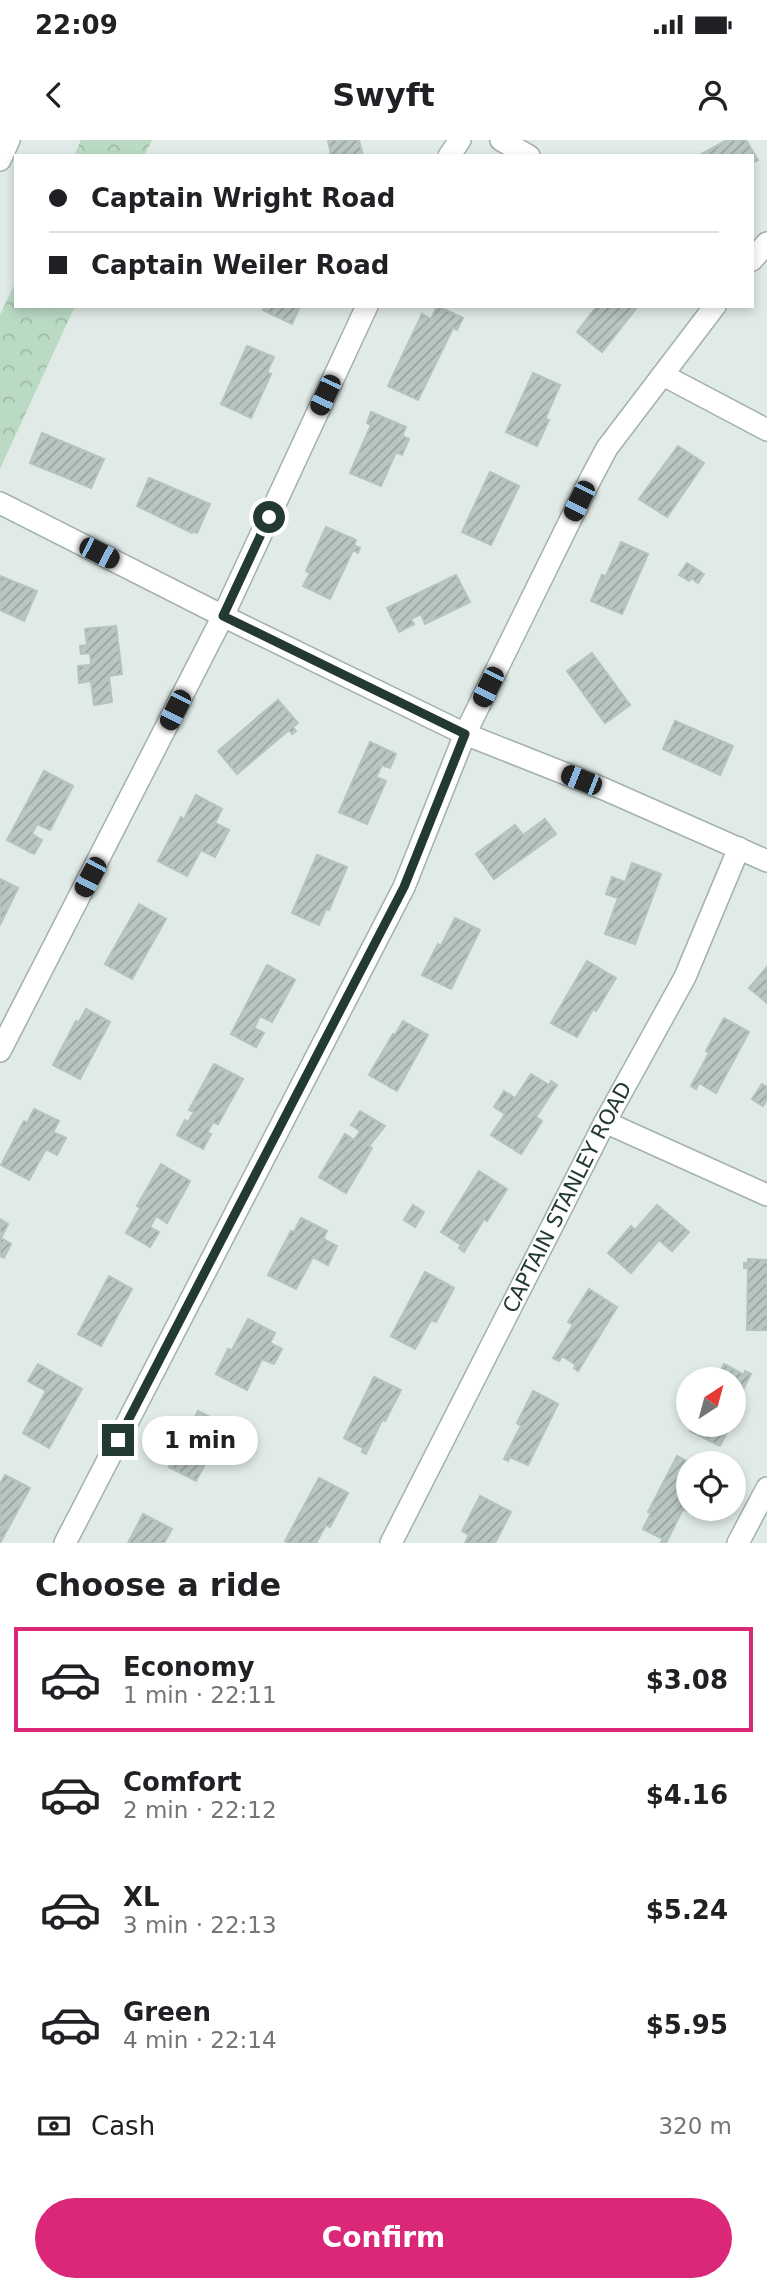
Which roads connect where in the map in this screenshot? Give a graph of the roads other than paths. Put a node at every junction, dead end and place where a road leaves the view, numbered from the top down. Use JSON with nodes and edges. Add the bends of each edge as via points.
{"nodes":[{"id":1,"x":9,"y":140,"type":"edge"},
{"id":2,"x":501,"y":140,"type":"edge"},
{"id":3,"x":526,"y":154,"type":"edge"},
{"id":4,"x":0,"y":160,"type":"edge"},
{"id":5,"x":767,"y":243,"type":"edge"},
{"id":6,"x":754,"y":258,"type":"edge"},
{"id":7,"x":366,"y":308,"type":"edge"},
{"id":8,"x":713,"y":308,"type":"edge"},
{"id":9,"x":663,"y":375,"type":"junction"},
{"id":10,"x":767,"y":430,"type":"edge"},
{"id":11,"x":0,"y":503,"type":"edge"},
{"id":12,"x":223,"y":616,"type":"junction"},
{"id":13,"x":465,"y":734,"type":"junction"},
{"id":14,"x":739,"y":848,"type":"junction"},
{"id":15,"x":767,"y":861,"type":"edge"},
{"id":16,"x":0,"y":1051,"type":"edge"},
{"id":17,"x":605,"y":1122,"type":"junction"},
{"id":18,"x":767,"y":1195,"type":"edge"},
{"id":19,"x":767,"y":1488,"type":"edge"},
{"id":20,"x":65,"y":1543,"type":"edge"},
{"id":21,"x":391,"y":1543,"type":"edge"},
{"id":22,"x":738,"y":1543,"type":"edge"}],
"edges":[{"from":1,"to":4,"type":"street"},
{"from":2,"to":3,"type":"street"},
{"from":5,"to":6,"type":"street"},
{"from":7,"to":12,"type":"street"},
{"from":8,"to":9,"type":"street"},
{"from":9,"to":10,"type":"street"},
{"from":9,"to":13,"type":"street","via":[[607,447]]},
{"from":11,"to":12,"type":"street"},
{"from":12,"to":13,"type":"street"},
{"from":12,"to":16,"type":"street"},
{"from":13,"to":14,"type":"street"},
{"from":13,"to":20,"type":"street","via":[[404,887]]},
{"from":14,"to":15,"type":"street"},
{"from":14,"to":17,"type":"street","name":"CAPTAIN STANLEY ROAD","via":[[685,977]]},
{"from":17,"to":18,"type":"street"},
{"from":17,"to":21,"type":"street","name":"CAPTAIN STANLEY ROAD"},
{"from":19,"to":22,"type":"street"}]}
